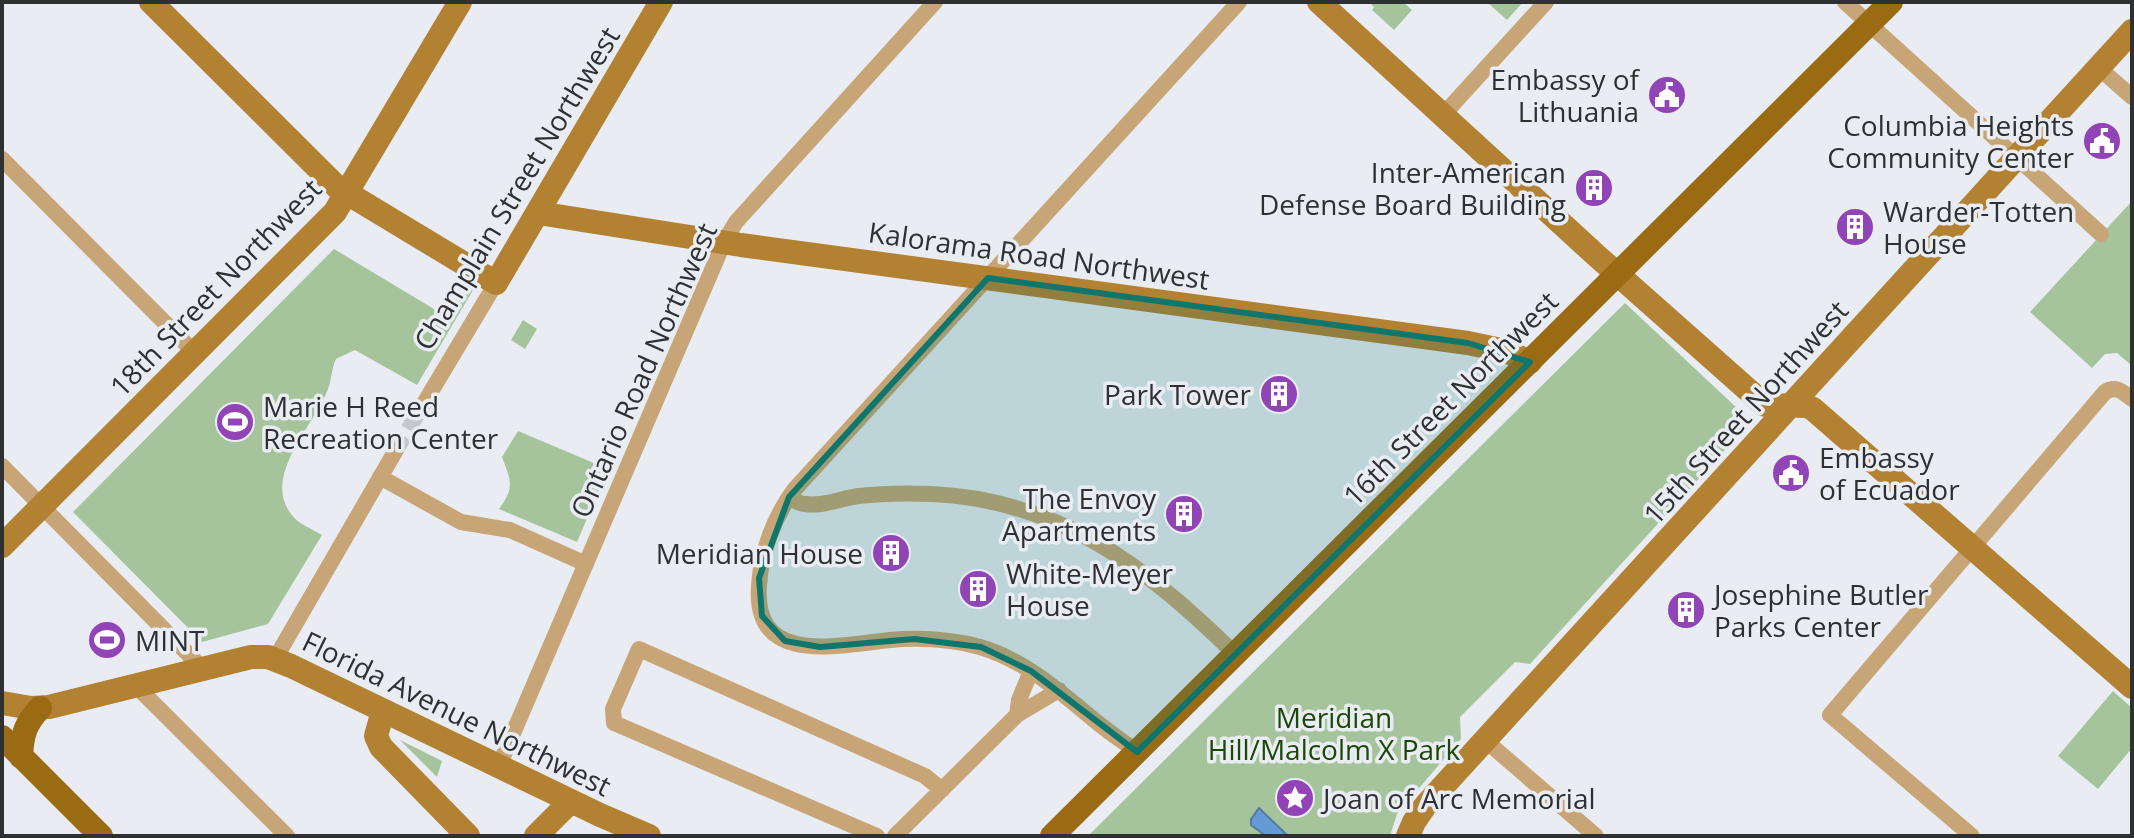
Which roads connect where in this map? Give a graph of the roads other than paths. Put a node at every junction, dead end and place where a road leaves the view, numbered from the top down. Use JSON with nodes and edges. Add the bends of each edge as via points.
{"nodes":[{"id":1,"x":151,"y":2,"type":"edge"},
{"id":2,"x":459,"y":2,"type":"edge"},
{"id":3,"x":661,"y":2,"type":"edge"},
{"id":4,"x":935,"y":2,"type":"edge"},
{"id":5,"x":1239,"y":2,"type":"edge"},
{"id":6,"x":1319,"y":2,"type":"edge"},
{"id":7,"x":1546,"y":2,"type":"edge"},
{"id":8,"x":1845,"y":2,"type":"edge"},
{"id":9,"x":1891,"y":2,"type":"edge"},
{"id":10,"x":1869,"y":23,"type":"junction"},
{"id":11,"x":2132,"y":31,"type":"edge"},
{"id":12,"x":2099,"y":68,"type":"junction"},
{"id":13,"x":2132,"y":97,"type":"edge"},
{"id":14,"x":1443,"y":115,"type":"junction"},
{"id":15,"x":2,"y":159,"type":"edge"},
{"id":16,"x":2016,"y":159,"type":"junction"},
{"id":17,"x":347,"y":194,"type":"junction"},
{"id":18,"x":538,"y":213,"type":"junction"},
{"id":19,"x":2101,"y":234,"type":"dead end"},
{"id":20,"x":724,"y":242,"type":"junction"},
{"id":21,"x":1618,"y":273,"type":"junction"},
{"id":22,"x":988,"y":278,"type":"junction"},
{"id":23,"x":496,"y":283,"type":"junction"},
{"id":24,"x":195,"y":353,"type":"junction"},
{"id":25,"x":1530,"y":362,"type":"junction"},
{"id":26,"x":2126,"y":394,"type":"edge"},
{"id":27,"x":423,"y":405,"type":"tunnel mouth"},
{"id":28,"x":1790,"y":406,"type":"junction"},
{"id":29,"x":396,"y":450,"type":"tunnel mouth"},
{"id":30,"x":2,"y":466,"type":"edge"},
{"id":31,"x":380,"y":477,"type":"junction"},
{"id":32,"x":789,"y":497,"type":"junction"},
{"id":33,"x":42,"y":506,"type":"junction"},
{"id":34,"x":2,"y":546,"type":"edge"},
{"id":35,"x":1970,"y":548,"type":"junction"},
{"id":36,"x":586,"y":564,"type":"junction"},
{"id":37,"x":1235,"y":654,"type":"junction"},
{"id":38,"x":275,"y":659,"type":"junction"},
{"id":39,"x":203,"y":669,"type":"junction"},
{"id":40,"x":1031,"y":671,"type":"junction"},
{"id":41,"x":136,"y":686,"type":"junction"},
{"id":42,"x":2132,"y":687,"type":"edge"},
{"id":43,"x":1059,"y":690,"type":"junction"},
{"id":44,"x":2,"y":703,"type":"edge"},
{"id":45,"x":40,"y":708,"type":"junction"},
{"id":46,"x":383,"y":711,"type":"junction"},
{"id":47,"x":1017,"y":715,"type":"junction"},
{"id":48,"x":2,"y":737,"type":"edge"},
{"id":49,"x":1486,"y":741,"type":"junction"},
{"id":50,"x":1137,"y":752,"type":"junction"},
{"id":51,"x":21,"y":757,"type":"junction"},
{"id":52,"x":499,"y":766,"type":"junction"},
{"id":53,"x":942,"y":790,"type":"junction"},
{"id":54,"x":571,"y":801,"type":"junction"},
{"id":55,"x":101,"y":836,"type":"edge"},
{"id":56,"x":287,"y":836,"type":"edge"},
{"id":57,"x":468,"y":836,"type":"edge"},
{"id":58,"x":536,"y":836,"type":"edge"},
{"id":59,"x":649,"y":836,"type":"edge"},
{"id":60,"x":877,"y":836,"type":"edge"},
{"id":61,"x":895,"y":836,"type":"edge"},
{"id":62,"x":1052,"y":836,"type":"edge"},
{"id":63,"x":1408,"y":836,"type":"edge"},
{"id":64,"x":1596,"y":836,"type":"edge"},
{"id":65,"x":1972,"y":836,"type":"edge"}],
"edges":[{"from":1,"to":17,"type":"street"},
{"from":2,"to":17,"type":"street","name":"18th Street Northwest"},
{"from":3,"to":18,"type":"street","name":"Champlain Street Northwest"},
{"from":4,"to":20,"type":"street","name":"Ontario Road Northwest","via":[[736,222]]},
{"from":5,"to":22,"type":"street"},
{"from":6,"to":14,"type":"street"},
{"from":7,"to":14,"type":"street"},
{"from":8,"to":10,"type":"street"},
{"from":9,"to":10,"type":"main road","name":"16th Street Northwest"},
{"from":10,"to":16,"type":"street"},
{"from":10,"to":21,"type":"main road","name":"16th Street Northwest"},
{"from":11,"to":12,"type":"street","name":"15th Street Northwest"},
{"from":12,"to":13,"type":"street"},
{"from":12,"to":16,"type":"street","name":"15th Street Northwest"},
{"from":14,"to":21,"type":"street"},
{"from":15,"to":24,"type":"street"},
{"from":16,"to":19,"type":"street"},
{"from":16,"to":28,"type":"street","name":"15th Street Northwest"},
{"from":17,"to":23,"type":"street"},
{"from":17,"to":24,"type":"street","name":"18th Street Northwest","via":[[329,220]]},
{"from":18,"to":20,"type":"street","name":"Kalorama Road Northwest"},
{"from":18,"to":23,"type":"street","name":"Champlain Street Northwest"},
{"from":20,"to":22,"type":"street","name":"Kalorama Road Northwest"},
{"from":20,"to":36,"type":"street","name":"Ontario Road Northwest"},
{"from":21,"to":25,"type":"main road","name":"16th Street Northwest"},
{"from":21,"to":28,"type":"street","via":[[1765,405]]},
{"from":22,"to":25,"type":"street","name":"Kalorama Road Northwest","via":[[1468,343]]},
{"from":22,"to":32,"type":"street"},
{"from":23,"to":27,"type":"street","name":"Champlain Street Northwest"},
{"from":24,"to":33,"type":"street","name":"18th Street Northwest"},
{"from":25,"to":37,"type":"main road","name":"16th Street Northwest"},
{"from":26,"to":35,"type":"street","via":[[2113,388],[2105,392]]},
{"from":28,"to":35,"type":"street","via":[[1813,409]]},
{"from":28,"to":49,"type":"street","name":"15th Street Northwest"},
{"from":29,"to":31,"type":"street"},
{"from":30,"to":33,"type":"street"},
{"from":31,"to":36,"type":"street","via":[[461,522],[510,530]]},
{"from":31,"to":38,"type":"street"},
{"from":32,"to":37,"type":"street","via":[[813,505],[858,496],[933,494],[984,500],[1033,514],[1079,532],[1132,563]]},
{"from":32,"to":40,"type":"street","via":[[770,535],[759,578],[759,608],[774,634],[810,646],[914,639],[965,643],[1004,655]]},
{"from":33,"to":34,"type":"street","name":"18th Street Northwest"},
{"from":33,"to":39,"type":"street"},
{"from":35,"to":42,"type":"street"},
{"from":35,"to":65,"type":"street","via":[[1834,710]]},
{"from":36,"to":52,"type":"street","name":"Ontario Road Northwest"},
{"from":37,"to":50,"type":"main road","name":"16th Street Northwest"},
{"from":38,"to":39,"type":"street","name":"Florida Avenue Northwest","via":[[256,656]]},
{"from":38,"to":46,"type":"street","name":"Florida Avenue Northwest"},
{"from":39,"to":41,"type":"street","name":"Florida Avenue Northwest"},
{"from":40,"to":43,"type":"street"},
{"from":40,"to":47,"type":"street"},
{"from":41,"to":45,"type":"street","name":"Florida Avenue Northwest"},
{"from":41,"to":56,"type":"street"},
{"from":43,"to":47,"type":"street"},
{"from":43,"to":50,"type":"street"},
{"from":44,"to":45,"type":"street","name":"Florida Avenue Northwest"},
{"from":45,"to":51,"type":"main road","via":[[25,727]]},
{"from":46,"to":52,"type":"street","name":"Florida Avenue Northwest"},
{"from":46,"to":57,"type":"street","via":[[376,736],[381,747]]},
{"from":47,"to":53,"type":"street"},
{"from":48,"to":51,"type":"main road"},
{"from":49,"to":63,"type":"street","name":"15th Street Northwest","via":[[1419,814]]},
{"from":49,"to":64,"type":"street"},
{"from":50,"to":62,"type":"main road","name":"16th Street Northwest"},
{"from":51,"to":55,"type":"main road"},
{"from":52,"to":54,"type":"street","name":"Florida Avenue Northwest"},
{"from":53,"to":60,"type":"street","via":[[925,776],[639,649],[613,709],[614,723]]},
{"from":53,"to":61,"type":"street"},
{"from":54,"to":58,"type":"street"},
{"from":54,"to":59,"type":"street","name":"Florida Avenue Northwest"}]}
